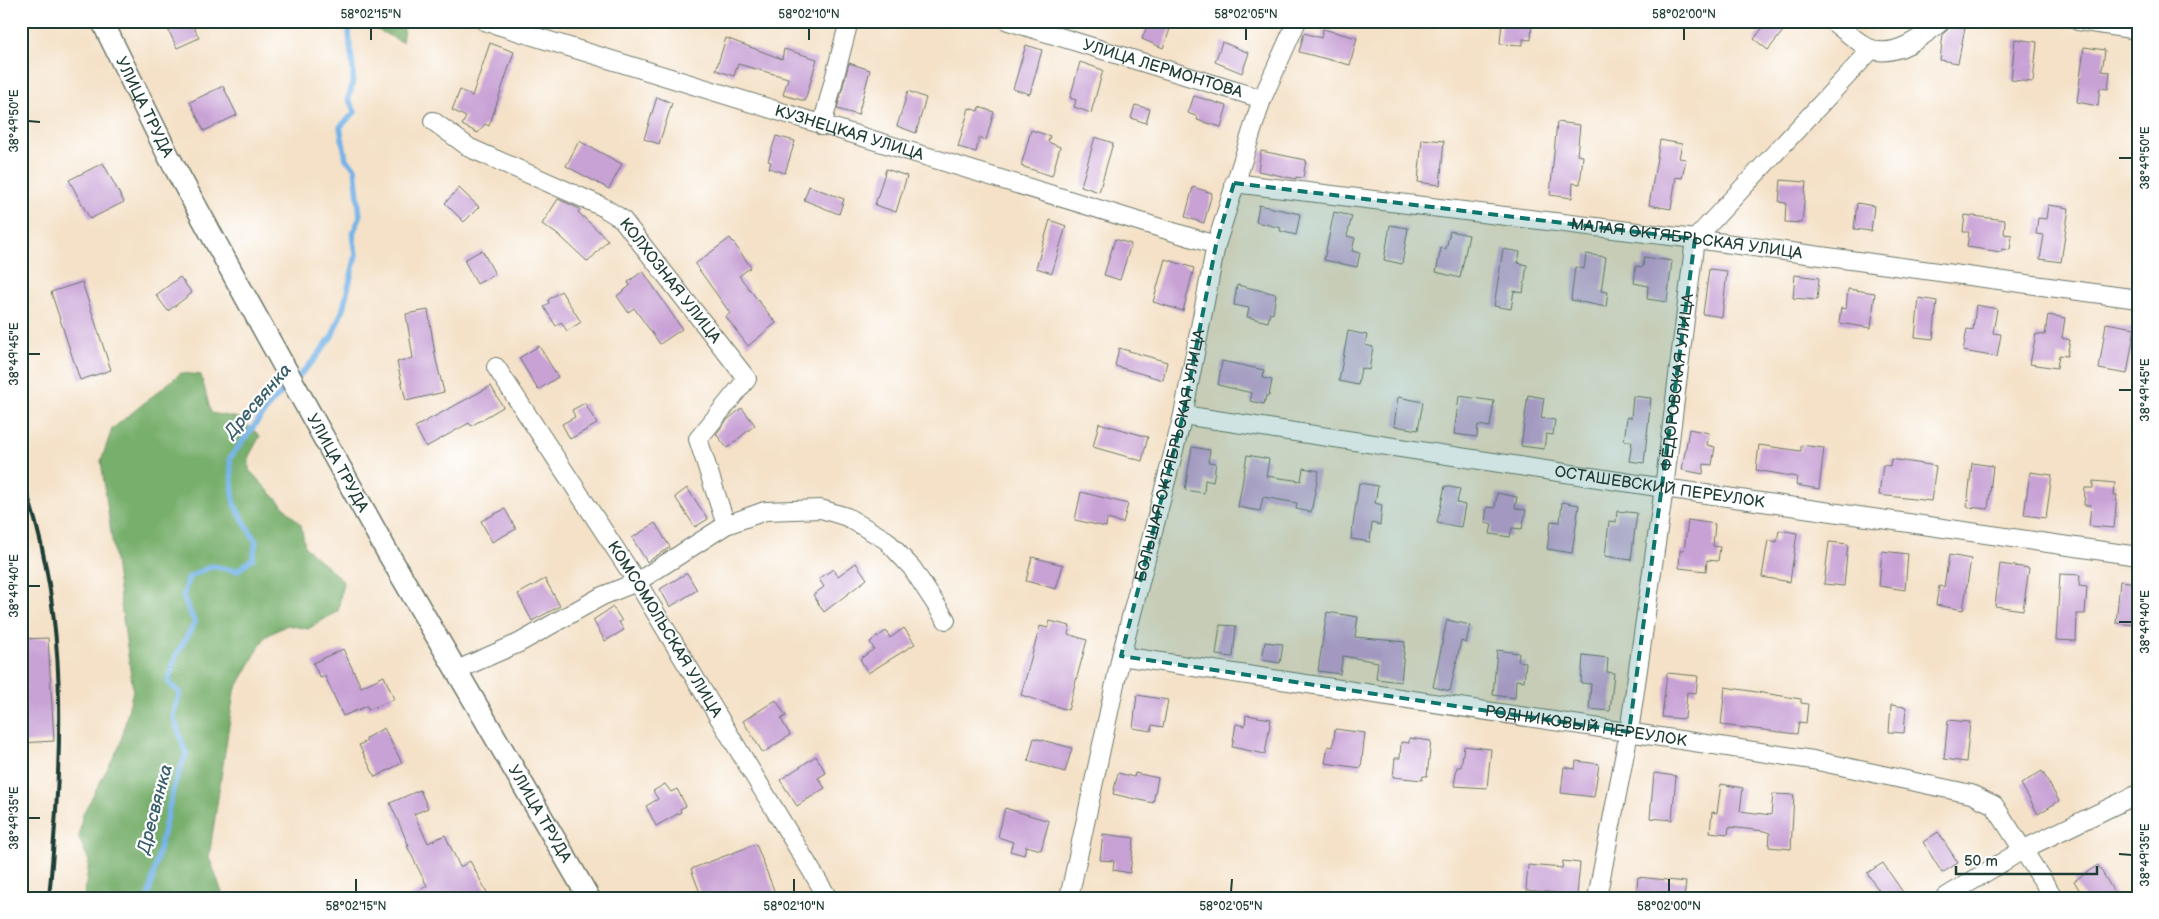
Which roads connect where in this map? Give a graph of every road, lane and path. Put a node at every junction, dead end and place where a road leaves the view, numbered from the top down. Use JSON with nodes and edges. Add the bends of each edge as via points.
{"nodes":[{"id":1,"x":102,"y":21,"type":"edge"},
{"id":2,"x":484,"y":21,"type":"edge"},
{"id":3,"x":849,"y":21,"type":"edge"},
{"id":4,"x":1008,"y":21,"type":"edge"},
{"id":5,"x":1297,"y":21,"type":"edge"},
{"id":6,"x":1832,"y":21,"type":"edge"},
{"id":7,"x":1942,"y":21,"type":"edge"},
{"id":8,"x":2078,"y":21,"type":"edge"},
{"id":9,"x":2138,"y":30,"type":"edge"},
{"id":10,"x":1872,"y":49,"type":"junction"},
{"id":11,"x":1262,"y":99,"type":"junction"},
{"id":12,"x":433,"y":121,"type":"dead end"},
{"id":13,"x":822,"y":126,"type":"junction"},
{"id":14,"x":1234,"y":183,"type":"junction"},
{"id":15,"x":1695,"y":239,"type":"junction"},
{"id":16,"x":1216,"y":245,"type":"junction"},
{"id":17,"x":2138,"y":299,"type":"edge"},
{"id":18,"x":496,"y":367,"type":"dead end"},
{"id":19,"x":1183,"y":416,"type":"junction"},
{"id":20,"x":1664,"y":488,"type":"junction"},
{"id":21,"x":726,"y":525,"type":"junction"},
{"id":22,"x":2138,"y":556,"type":"edge"},
{"id":23,"x":637,"y":582,"type":"junction"},
{"id":24,"x":946,"y":620,"type":"dead end"},
{"id":25,"x":1121,"y":656,"type":"junction"},
{"id":26,"x":457,"y":670,"type":"junction"},
{"id":27,"x":1629,"y":732,"type":"junction"},
{"id":28,"x":2138,"y":794,"type":"edge"},
{"id":29,"x":2024,"y":849,"type":"junction"},
{"id":30,"x":589,"y":898,"type":"edge"},
{"id":31,"x":828,"y":898,"type":"edge"},
{"id":32,"x":1069,"y":898,"type":"edge"},
{"id":33,"x":1598,"y":898,"type":"edge"},
{"id":34,"x":1944,"y":898,"type":"edge"},
{"id":35,"x":2054,"y":898,"type":"edge"}],
"edges":[{"from":1,"to":26,"type":"street","name":"УЛИЦА ТРУДА","via":[[197,210],[380,539]]},
{"from":2,"to":13,"type":"street","name":"КУЗНЕЦКАЯ УЛИЦА"},
{"from":3,"to":13,"type":"street"},
{"from":4,"to":11,"type":"street","name":"УЛИЦА ЛЕРМОНТОВА"},
{"from":5,"to":11,"type":"street","name":"БОЛЬШАЯ ОКТЯБРЬСКАЯ УЛИЦА"},
{"from":6,"to":10,"type":"street"},
{"from":7,"to":10,"type":"street","via":[[1918,41],[1893,50]]},
{"from":8,"to":9,"type":"street"},
{"from":10,"to":15,"type":"street"},
{"from":11,"to":14,"type":"street","name":"БОЛЬШАЯ ОКТЯБРЬСКАЯ УЛИЦА"},
{"from":12,"to":21,"type":"street","name":"КОЛХОЗНАЯ УЛИЦА","via":[[470,148],[601,206],[622,219],[747,379],[698,439]]},
{"from":13,"to":16,"type":"street","name":"КУЗНЕЦКАЯ УЛИЦА"},
{"from":14,"to":15,"type":"street","name":"МАЛАЯ ОКТЯБРЬСКАЯ УЛИЦА"},
{"from":14,"to":16,"type":"street","name":"БОЛЬШАЯ ОКТЯБРЬСКАЯ УЛИЦА"},
{"from":15,"to":17,"type":"street","name":"МАЛАЯ ОКТЯБРЬСКАЯ УЛИЦА"},
{"from":15,"to":20,"type":"street","name":"ФЁДОРОВСКАЯ УЛИЦА"},
{"from":16,"to":19,"type":"street","name":"БОЛЬШАЯ ОКТЯБРЬСКАЯ УЛИЦА"},
{"from":18,"to":23,"type":"street","name":"КОМСОМОЛЬСКАЯ УЛИЦА"},
{"from":19,"to":20,"type":"street","name":"ОСТАШЕВСКИЙ ПЕРЕУЛОК"},
{"from":19,"to":25,"type":"street","name":"БОЛЬШАЯ ОКТЯБРЬСКАЯ УЛИЦА"},
{"from":20,"to":22,"type":"street","name":"ОСТАШЕВСКИЙ ПЕРЕУЛОК"},
{"from":20,"to":27,"type":"street","name":"ФЁДОРОВСКАЯ УЛИЦА"},
{"from":21,"to":23,"type":"street"},
{"from":21,"to":24,"type":"street","via":[[765,511],[820,509],[847,517],[886,540],[912,568]]},
{"from":23,"to":26,"type":"street","via":[[602,596],[519,643]]},
{"from":23,"to":31,"type":"street","name":"КОМСОМОЛЬСКАЯ УЛИЦА"},
{"from":25,"to":27,"type":"street","name":"РОДНИКОВЫЙ ПЕРЕУЛОК"},
{"from":25,"to":32,"type":"street","name":"БОЛЬШАЯ ОКТЯБРЬСКАЯ УЛИЦА"},
{"from":26,"to":30,"type":"street","name":"УЛИЦА ТРУДА"},
{"from":27,"to":29,"type":"street","name":"РОДНИКОВЫЙ ПЕРЕУЛОК","via":[[1813,760],[1971,794],[1994,805]]},
{"from":27,"to":33,"type":"street","name":"ФЁДОРОВСКАЯ УЛИЦА"},
{"from":28,"to":29,"type":"street"},
{"from":29,"to":34,"type":"street"},
{"from":29,"to":35,"type":"street","name":"РОДНИКОВЫЙ ПЕРЕУЛОК"}]}
